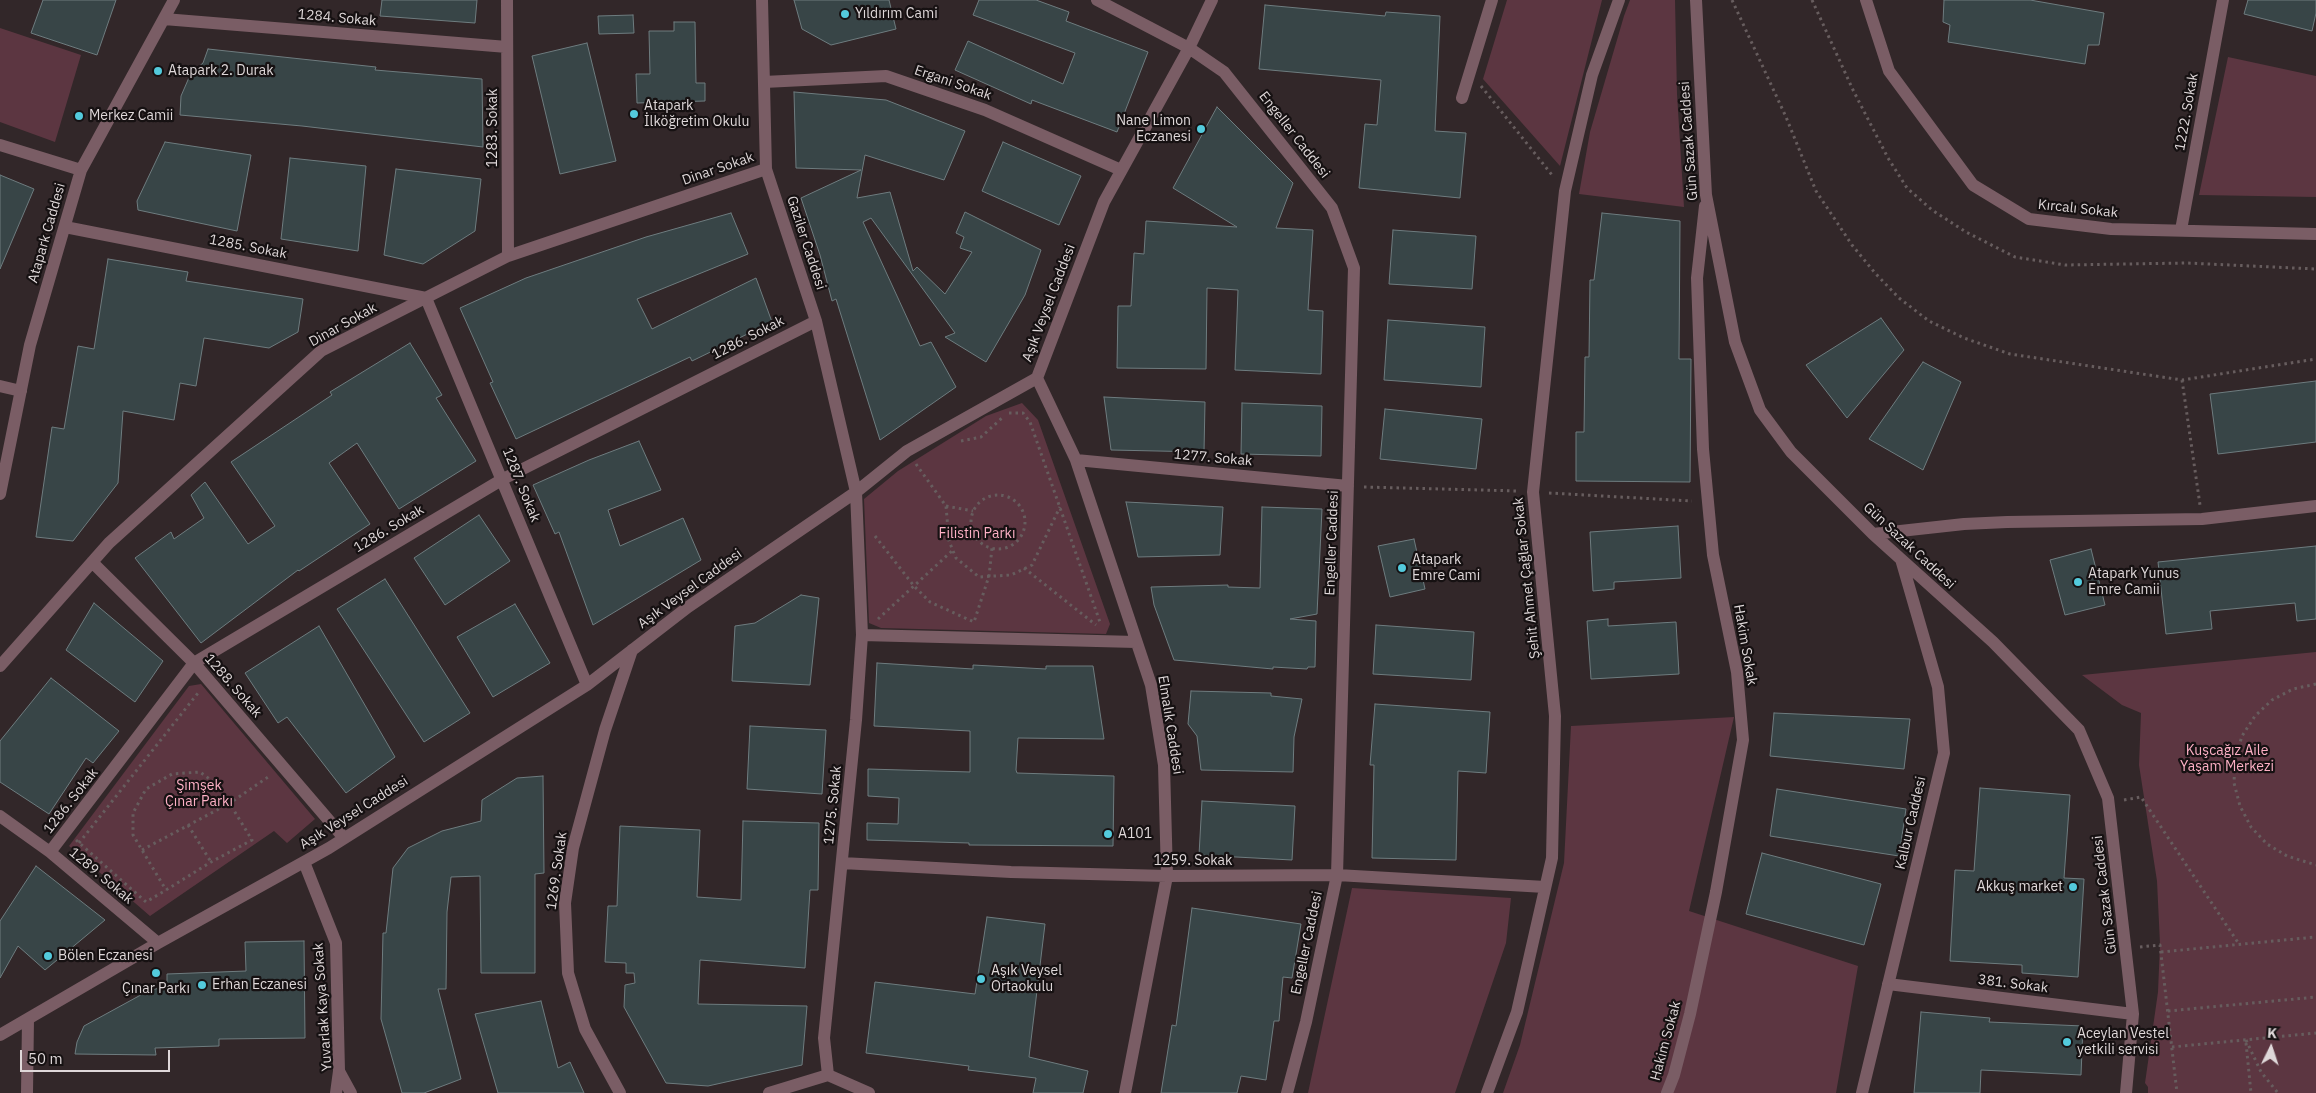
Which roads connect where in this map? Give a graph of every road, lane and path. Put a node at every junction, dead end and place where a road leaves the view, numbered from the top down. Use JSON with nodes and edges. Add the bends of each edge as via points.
{"nodes":[{"id":1,"x":174,"y":0,"type":"edge"},
{"id":2,"x":507,"y":0,"type":"edge"},
{"id":3,"x":762,"y":0,"type":"edge"},
{"id":4,"x":1097,"y":0,"type":"edge"},
{"id":5,"x":1212,"y":0,"type":"edge"},
{"id":6,"x":1492,"y":0,"type":"edge"},
{"id":7,"x":1619,"y":0,"type":"edge"},
{"id":8,"x":1696,"y":0,"type":"edge"},
{"id":9,"x":1732,"y":0,"type":"edge"},
{"id":10,"x":1866,"y":0,"type":"edge"},
{"id":11,"x":2223,"y":0,"type":"edge"},
{"id":12,"x":164,"y":19,"type":"junction"},
{"id":13,"x":507,"y":47,"type":"junction"},
{"id":14,"x":1189,"y":48,"type":"junction"},
{"id":15,"x":1470,"y":72,"type":"junction"},
{"id":16,"x":764,"y":82,"type":"junction"},
{"id":17,"x":1462,"y":98,"type":"dead end"},
{"id":18,"x":0,"y":145,"type":"edge"},
{"id":19,"x":766,"y":169,"type":"junction"},
{"id":20,"x":81,"y":170,"type":"junction"},
{"id":21,"x":1121,"y":170,"type":"junction"},
{"id":22,"x":1565,"y":191,"type":"junction"},
{"id":23,"x":1706,"y":195,"type":"junction"},
{"id":24,"x":65,"y":226,"type":"junction"},
{"id":25,"x":2181,"y":230,"type":"junction"},
{"id":26,"x":2316,"y":234,"type":"edge"},
{"id":27,"x":508,"y":256,"type":"junction"},
{"id":28,"x":426,"y":298,"type":"junction"},
{"id":29,"x":816,"y":321,"type":"junction"},
{"id":30,"x":2316,"y":359,"type":"edge"},
{"id":31,"x":1037,"y":378,"type":"junction"},
{"id":32,"x":2182,"y":380,"type":"junction"},
{"id":33,"x":0,"y":386,"type":"edge"},
{"id":34,"x":21,"y":391,"type":"junction"},
{"id":35,"x":953,"y":442,"type":"dead end"},
{"id":36,"x":907,"y":451,"type":"junction"},
{"id":37,"x":1076,"y":460,"type":"junction"},
{"id":38,"x":503,"y":479,"type":"junction"},
{"id":39,"x":1348,"y":486,"type":"junction"},
{"id":40,"x":856,"y":492,"type":"junction"},
{"id":41,"x":0,"y":494,"type":"edge"},
{"id":42,"x":946,"y":506,"type":"junction"},
{"id":43,"x":2316,"y":506,"type":"edge"},
{"id":44,"x":1060,"y":507,"type":"junction"},
{"id":45,"x":974,"y":511,"type":"junction"},
{"id":46,"x":2202,"y":519,"type":"junction"},
{"id":47,"x":874,"y":527,"type":"dead end"},
{"id":48,"x":1873,"y":534,"type":"junction"},
{"id":49,"x":875,"y":536,"type":"junction"},
{"id":50,"x":874,"y":546,"type":"dead end"},
{"id":51,"x":992,"y":548,"type":"junction"},
{"id":52,"x":953,"y":550,"type":"junction"},
{"id":53,"x":1901,"y":559,"type":"junction"},
{"id":54,"x":92,"y":562,"type":"junction"},
{"id":55,"x":1024,"y":568,"type":"junction"},
{"id":56,"x":989,"y":576,"type":"junction"},
{"id":57,"x":914,"y":586,"type":"junction"},
{"id":58,"x":873,"y":616,"type":"dead end"},
{"id":59,"x":876,"y":621,"type":"junction"},
{"id":60,"x":885,"y":621,"type":"dead end"},
{"id":61,"x":964,"y":622,"type":"dead end"},
{"id":62,"x":974,"y":622,"type":"junction"},
{"id":63,"x":984,"y":623,"type":"dead end"},
{"id":64,"x":1098,"y":627,"type":"junction"},
{"id":65,"x":1094,"y":630,"type":"dead end"},
{"id":66,"x":862,"y":635,"type":"junction"},
{"id":67,"x":1136,"y":642,"type":"junction"},
{"id":68,"x":632,"y":650,"type":"junction"},
{"id":69,"x":194,"y":663,"type":"junction"},
{"id":70,"x":0,"y":666,"type":"edge"},
{"id":71,"x":2316,"y":684,"type":"edge"},
{"id":72,"x":587,"y":685,"type":"junction"},
{"id":73,"x":204,"y":700,"type":"dead end"},
{"id":74,"x":266,"y":768,"type":"dead end"},
{"id":75,"x":272,"y":775,"type":"junction"},
{"id":76,"x":278,"y":782,"type":"dead end"},
{"id":77,"x":230,"y":803,"type":"junction"},
{"id":78,"x":2109,"y":804,"type":"junction"},
{"id":79,"x":0,"y":816,"type":"edge"},
{"id":80,"x":188,"y":825,"type":"junction"},
{"id":81,"x":67,"y":832,"type":"junction"},
{"id":82,"x":344,"y":838,"type":"junction"},
{"id":83,"x":79,"y":844,"type":"junction"},
{"id":84,"x":142,"y":850,"type":"junction"},
{"id":85,"x":50,"y":852,"type":"junction"},
{"id":86,"x":211,"y":862,"type":"junction"},
{"id":87,"x":304,"y":862,"type":"junction"},
{"id":88,"x":842,"y":863,"type":"junction"},
{"id":89,"x":2316,"y":865,"type":"edge"},
{"id":90,"x":1337,"y":875,"type":"junction"},
{"id":91,"x":1168,"y":876,"type":"junction"},
{"id":92,"x":1545,"y":887,"type":"junction"},
{"id":93,"x":166,"y":890,"type":"junction"},
{"id":94,"x":2316,"y":937,"type":"edge"},
{"id":95,"x":158,"y":943,"type":"junction"},
{"id":96,"x":2239,"y":944,"type":"junction"},
{"id":97,"x":2127,"y":949,"type":"junction"},
{"id":98,"x":2161,"y":952,"type":"junction"},
{"id":99,"x":1888,"y":984,"type":"junction"},
{"id":100,"x":2316,"y":997,"type":"edge"},
{"id":101,"x":2168,"y":1012,"type":"junction"},
{"id":102,"x":2133,"y":1014,"type":"junction"},
{"id":103,"x":28,"y":1019,"type":"junction"},
{"id":104,"x":2316,"y":1033,"type":"edge"},
{"id":105,"x":0,"y":1035,"type":"edge"},
{"id":106,"x":2246,"y":1040,"type":"junction"},
{"id":107,"x":2172,"y":1047,"type":"junction"},
{"id":108,"x":339,"y":1071,"type":"junction"},
{"id":109,"x":828,"y":1075,"type":"junction"},
{"id":110,"x":27,"y":1093,"type":"edge"},
{"id":111,"x":336,"y":1093,"type":"edge"},
{"id":112,"x":351,"y":1093,"type":"edge"},
{"id":113,"x":620,"y":1093,"type":"edge"},
{"id":114,"x":769,"y":1093,"type":"edge"},
{"id":115,"x":869,"y":1093,"type":"edge"},
{"id":116,"x":1125,"y":1093,"type":"edge"},
{"id":117,"x":1287,"y":1093,"type":"edge"},
{"id":118,"x":1487,"y":1093,"type":"edge"},
{"id":119,"x":1667,"y":1093,"type":"edge"},
{"id":120,"x":1862,"y":1093,"type":"edge"},
{"id":121,"x":2126,"y":1093,"type":"edge"},
{"id":122,"x":2177,"y":1093,"type":"edge"},
{"id":123,"x":2251,"y":1093,"type":"edge"},
{"id":124,"x":2278,"y":1093,"type":"edge"}],
"edges":[{"from":1,"to":12,"type":"street","name":"Atapark Caddesi"},
{"from":2,"to":13,"type":"street","name":"1283. Sokak"},
{"from":3,"to":16,"type":"street","name":"Gaziler Caddesi"},
{"from":4,"to":14,"type":"street","name":"Engeller Caddesi"},
{"from":5,"to":14,"type":"street","name":"Aşık Veysel Caddesi"},
{"from":6,"to":15,"type":"street"},
{"from":7,"to":22,"type":"street","name":"Şehit Ahmet Çağlar Sokak","via":[[1592,75]]},
{"from":8,"to":23,"type":"street","name":"Gün Sazak Caddesi"},
{"from":9,"to":32,"type":"path","via":[[1816,191],[1852,245],[1900,298],[1929,321],[2010,354]]},
{"from":10,"to":25,"type":"street","name":"Kırcalı Sokak","via":[[1889,71],[1973,185],[2029,219],[2111,228]]},
{"from":11,"to":25,"type":"street","name":"1222. Sokak"},
{"from":12,"to":13,"type":"street","name":"1284. Sokak"},
{"from":12,"to":20,"type":"street","name":"Atapark Caddesi"},
{"from":13,"to":27,"type":"street","name":"1283. Sokak"},
{"from":14,"to":21,"type":"street","name":"Aşık Veysel Caddesi"},
{"from":14,"to":39,"type":"street","name":"Engeller Caddesi","via":[[1224,72],[1332,208],[1354,268]]},
{"from":15,"to":17,"type":"street"},
{"from":15,"to":22,"type":"path"},
{"from":16,"to":19,"type":"street","name":"Gaziler Caddesi"},
{"from":16,"to":21,"type":"street","name":"Ergani Sokak","via":[[886,76],[985,110]]},
{"from":18,"to":20,"type":"street"},
{"from":19,"to":27,"type":"street","name":"Dinar Sokak"},
{"from":19,"to":29,"type":"street","name":"Gaziler Caddesi"},
{"from":20,"to":24,"type":"street","name":"Atapark Caddesi"},
{"from":21,"to":31,"type":"street","name":"Aşık Veysel Caddesi","via":[[1104,202]]},
{"from":22,"to":92,"type":"street","name":"Şehit Ahmet Çağlar Sokak","via":[[1533,492],[1555,716],[1552,858]]},
{"from":23,"to":48,"type":"street","name":"Gün Sazak Caddesi","via":[[1735,342],[1760,410],[1791,452]]},
{"from":23,"to":119,"type":"street","name":"Hakim Sokak","via":[[1696,278],[1703,450],[1712,555],[1737,672],[1744,740],[1694,995]]},
{"from":24,"to":28,"type":"street","name":"1285. Sokak"},
{"from":24,"to":34,"type":"street","name":"Atapark Caddesi","via":[[30,345]]},
{"from":25,"to":26,"type":"street","name":"Kırcalı Sokak"},
{"from":27,"to":28,"type":"street","name":"Dinar Sokak"},
{"from":28,"to":38,"type":"street","name":"1287. Sokak"},
{"from":28,"to":54,"type":"street","name":"Dinar Sokak","via":[[321,351]]},
{"from":29,"to":38,"type":"street","name":"1286. Sokak"},
{"from":29,"to":40,"type":"street","name":"Gaziler Caddesi"},
{"from":30,"to":32,"type":"path"},
{"from":31,"to":36,"type":"street","name":"Aşık Veysel Caddesi"},
{"from":31,"to":37,"type":"street","name":"Elmalık Caddesi"},
{"from":32,"to":46,"type":"path"},
{"from":33,"to":34,"type":"street"},
{"from":34,"to":41,"type":"street","name":"Atapark Caddesi"},
{"from":35,"to":44,"type":"path","via":[[981,437],[1008,413],[1023,413],[1030,422]]},
{"from":36,"to":40,"type":"street","name":"Aşık Veysel Caddesi"},
{"from":36,"to":42,"type":"path"},
{"from":37,"to":39,"type":"street","name":"1277. Sokak"},
{"from":37,"to":67,"type":"street","name":"Elmalık Caddesi"},
{"from":38,"to":69,"type":"street","name":"1286. Sokak"},
{"from":38,"to":72,"type":"street","name":"1287. Sokak"},
{"from":39,"to":90,"type":"street","name":"Engeller Caddesi"},
{"from":40,"to":66,"type":"street","name":"1275. Sokak"},
{"from":40,"to":68,"type":"street","name":"Aşık Veysel Caddesi","via":[[688,607]]},
{"from":42,"to":45,"type":"path"},
{"from":42,"to":52,"type":"path","via":[[949,541]]},
{"from":43,"to":46,"type":"street"},
{"from":44,"to":55,"type":"path","via":[[1032,565]]},
{"from":44,"to":64,"type":"path","via":[[1101,625]]},
{"from":45,"to":51,"type":"path","via":[[971,520],[976,537]]},
{"from":45,"to":51,"type":"path","via":[[985,498],[993,495],[1010,497],[1023,509],[1025,526],[1017,542]]},
{"from":46,"to":48,"type":"street","via":[[1999,522]]},
{"from":47,"to":49,"type":"path"},
{"from":48,"to":53,"type":"street","name":"Gün Sazak Caddesi"},
{"from":49,"to":50,"type":"path"},
{"from":49,"to":57,"type":"path"},
{"from":51,"to":56,"type":"path"},
{"from":52,"to":56,"type":"path","via":[[956,558],[979,577]]},
{"from":52,"to":57,"type":"path"},
{"from":53,"to":78,"type":"street","name":"Gün Sazak Caddesi","via":[[1993,642],[2079,730]]},
{"from":53,"to":99,"type":"street","name":"Kalbur Caddesi","via":[[1938,687],[1944,753]]},
{"from":54,"to":69,"type":"street","name":"1288. Sokak"},
{"from":54,"to":70,"type":"street","name":"Dinar Sokak"},
{"from":55,"to":56,"type":"path","via":[[1010,575]]},
{"from":55,"to":64,"type":"path"},
{"from":56,"to":62,"type":"path"},
{"from":57,"to":59,"type":"path"},
{"from":57,"to":62,"type":"path","via":[[930,602]]},
{"from":58,"to":59,"type":"path"},
{"from":59,"to":60,"type":"path"},
{"from":61,"to":62,"type":"path"},
{"from":62,"to":63,"type":"path"},
{"from":64,"to":65,"type":"path"},
{"from":66,"to":67,"type":"street"},
{"from":66,"to":88,"type":"street","name":"1275. Sokak"},
{"from":67,"to":91,"type":"street","name":"Elmalık Caddesi","via":[[1151,685],[1164,765]]},
{"from":68,"to":72,"type":"street","name":"Aşık Veysel Caddesi"},
{"from":68,"to":113,"type":"street","name":"1269. Sokak","via":[[604,730],[573,848],[566,904],[568,973],[586,1029]]},
{"from":69,"to":81,"type":"street","name":"1286. Sokak"},
{"from":69,"to":82,"type":"street","name":"1288. Sokak"},
{"from":71,"to":89,"type":"path","via":[[2293,689],[2272,700],[2255,716],[2242,736],[2234,783],[2247,820],[2267,844],[2287,856]]},
{"from":72,"to":82,"type":"street","name":"Aşık Veysel Caddesi"},
{"from":73,"to":83,"type":"path","via":[[198,693]]},
{"from":74,"to":75,"type":"path"},
{"from":75,"to":76,"type":"path"},
{"from":75,"to":77,"type":"path"},
{"from":77,"to":80,"type":"path"},
{"from":77,"to":84,"type":"path","via":[[219,786],[200,772],[172,774],[146,789],[133,813],[133,835]]},
{"from":77,"to":86,"type":"path","via":[[252,840]]},
{"from":78,"to":96,"type":"path","via":[[2141,797]]},
{"from":78,"to":97,"type":"street","name":"Gün Sazak Caddesi"},
{"from":79,"to":85,"type":"street","name":"1289. Sokak"},
{"from":80,"to":84,"type":"path"},
{"from":80,"to":86,"type":"path"},
{"from":81,"to":83,"type":"path"},
{"from":81,"to":85,"type":"street","name":"1286. Sokak"},
{"from":82,"to":87,"type":"street","name":"Aşık Veysel Caddesi"},
{"from":83,"to":93,"type":"path","via":[[146,902]]},
{"from":84,"to":93,"type":"path"},
{"from":85,"to":95,"type":"street","name":"1289. Sokak"},
{"from":86,"to":93,"type":"path"},
{"from":87,"to":95,"type":"street","name":"Aşık Veysel Caddesi"},
{"from":87,"to":108,"type":"street","name":"Yuvarlak Kaya Sokak","via":[[336,943]]},
{"from":88,"to":91,"type":"street","name":"1259. Sokak"},
{"from":88,"to":109,"type":"street","name":"1275. Sokak","via":[[824,1038]]},
{"from":90,"to":91,"type":"street","name":"1259. Sokak"},
{"from":90,"to":92,"type":"street","name":"1259. Sokak"},
{"from":90,"to":117,"type":"street","name":"Engeller Caddesi","via":[[1306,1022]]},
{"from":91,"to":116,"type":"street","name":"Elmalık Caddesi"},
{"from":92,"to":118,"type":"street","name":"Şehit Ahmet Çağlar Sokak","via":[[1517,1012]]},
{"from":94,"to":96,"type":"path"},
{"from":95,"to":103,"type":"street","name":"Aşık Veysel Caddesi"},
{"from":96,"to":98,"type":"path"},
{"from":97,"to":98,"type":"path","via":[[2160,945]]},
{"from":97,"to":102,"type":"street","name":"Gün Sazak Caddesi"},
{"from":98,"to":101,"type":"path"},
{"from":99,"to":102,"type":"street","name":"381. Sokak"},
{"from":99,"to":120,"type":"street","name":"Kalbur Caddesi"},
{"from":100,"to":101,"type":"path"},
{"from":101,"to":107,"type":"path"},
{"from":102,"to":121,"type":"street","name":"Gün Sazak Caddesi"},
{"from":103,"to":105,"type":"street","name":"Aşık Veysel Caddesi"},
{"from":103,"to":110,"type":"street"},
{"from":104,"to":106,"type":"path"},
{"from":106,"to":107,"type":"path"},
{"from":106,"to":123,"type":"path"},
{"from":106,"to":124,"type":"path","via":[[2261,1072]]},
{"from":107,"to":122,"type":"path"},
{"from":108,"to":111,"type":"street"},
{"from":108,"to":112,"type":"street","name":"Yuvarlak Kaya Sokak"},
{"from":109,"to":114,"type":"street"},
{"from":109,"to":115,"type":"street"}]}
